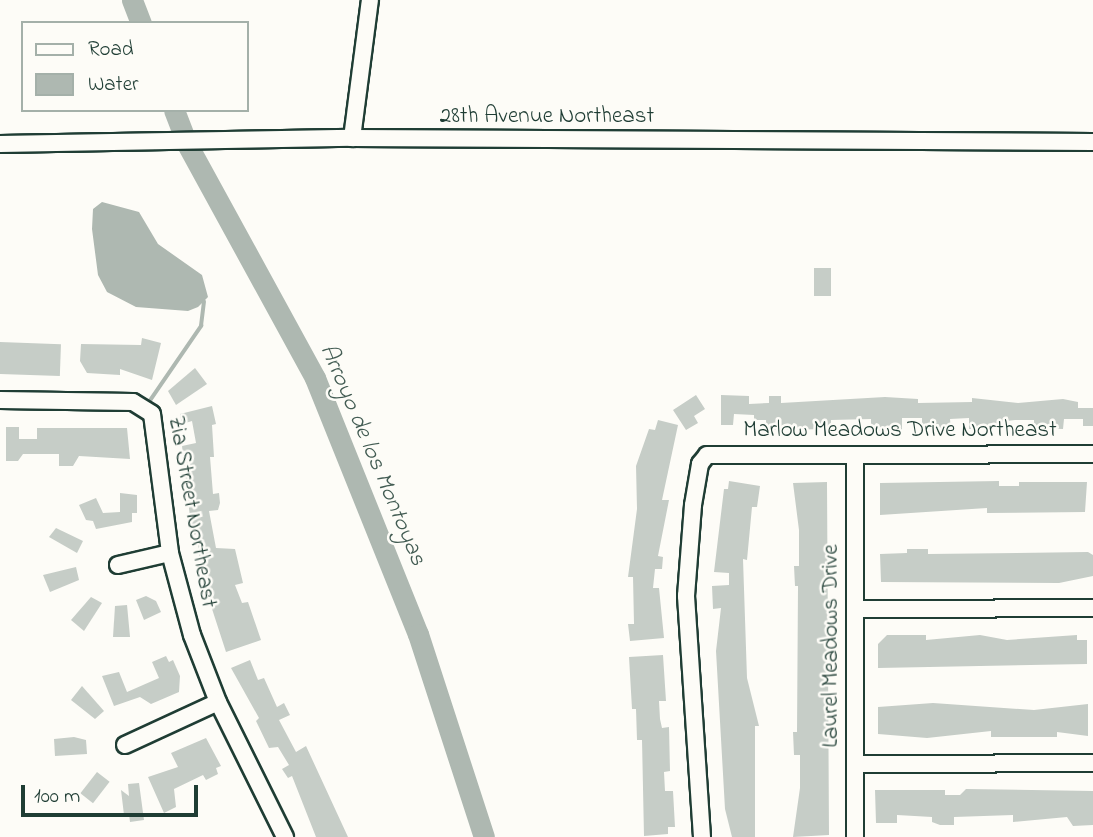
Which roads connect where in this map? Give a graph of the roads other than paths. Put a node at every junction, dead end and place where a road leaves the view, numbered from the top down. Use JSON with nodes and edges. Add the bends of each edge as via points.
{"nodes":[{"id":1,"x":370,"y":0,"type":"edge"},
{"id":2,"x":352,"y":138,"type":"junction"},
{"id":3,"x":1093,"y":142,"type":"edge"},
{"id":4,"x":0,"y":144,"type":"edge"},
{"id":5,"x":0,"y":400,"type":"edge"},
{"id":6,"x":1093,"y":454,"type":"edge"},
{"id":7,"x":855,"y":455,"type":"junction"},
{"id":8,"x":170,"y":553,"type":"junction"},
{"id":9,"x":118,"y":565,"type":"dead end"},
{"id":10,"x":1093,"y":608,"type":"edge"},
{"id":11,"x":855,"y":609,"type":"junction"},
{"id":12,"x":218,"y":702,"type":"junction"},
{"id":13,"x":125,"y":745,"type":"dead end"},
{"id":14,"x":1093,"y":763,"type":"edge"},
{"id":15,"x":855,"y":764,"type":"junction"},
{"id":16,"x":285,"y":837,"type":"edge"},
{"id":17,"x":702,"y":837,"type":"edge"},
{"id":18,"x":855,"y":837,"type":"edge"}],
"edges":[{"from":1,"to":2,"type":"street"},
{"from":2,"to":3,"type":"street","name":"28th Avenue Northeast"},
{"from":2,"to":4,"type":"street","name":"28th Avenue Northeast"},
{"from":5,"to":8,"type":"street","name":"Zia Street Northeast","via":[[132,402],[148,408],[156,424]]},
{"from":6,"to":7,"type":"street","name":"Marlow Meadows Drive Northeast"},
{"from":7,"to":11,"type":"street","name":"Laurel Meadows Drive"},
{"from":7,"to":17,"type":"street","name":"Marlow Meadows Drive Northeast","via":[[707,455],[700,464],[686,596]]},
{"from":8,"to":9,"type":"street"},
{"from":8,"to":12,"type":"street","name":"Zia Street Northeast","via":[[192,635]]},
{"from":10,"to":11,"type":"street"},
{"from":11,"to":15,"type":"street","name":"Laurel Meadows Drive"},
{"from":12,"to":13,"type":"street"},
{"from":12,"to":16,"type":"street","name":"Zia Street Northeast"},
{"from":14,"to":15,"type":"street"},
{"from":15,"to":18,"type":"street","name":"Laurel Meadows Drive"}]}
